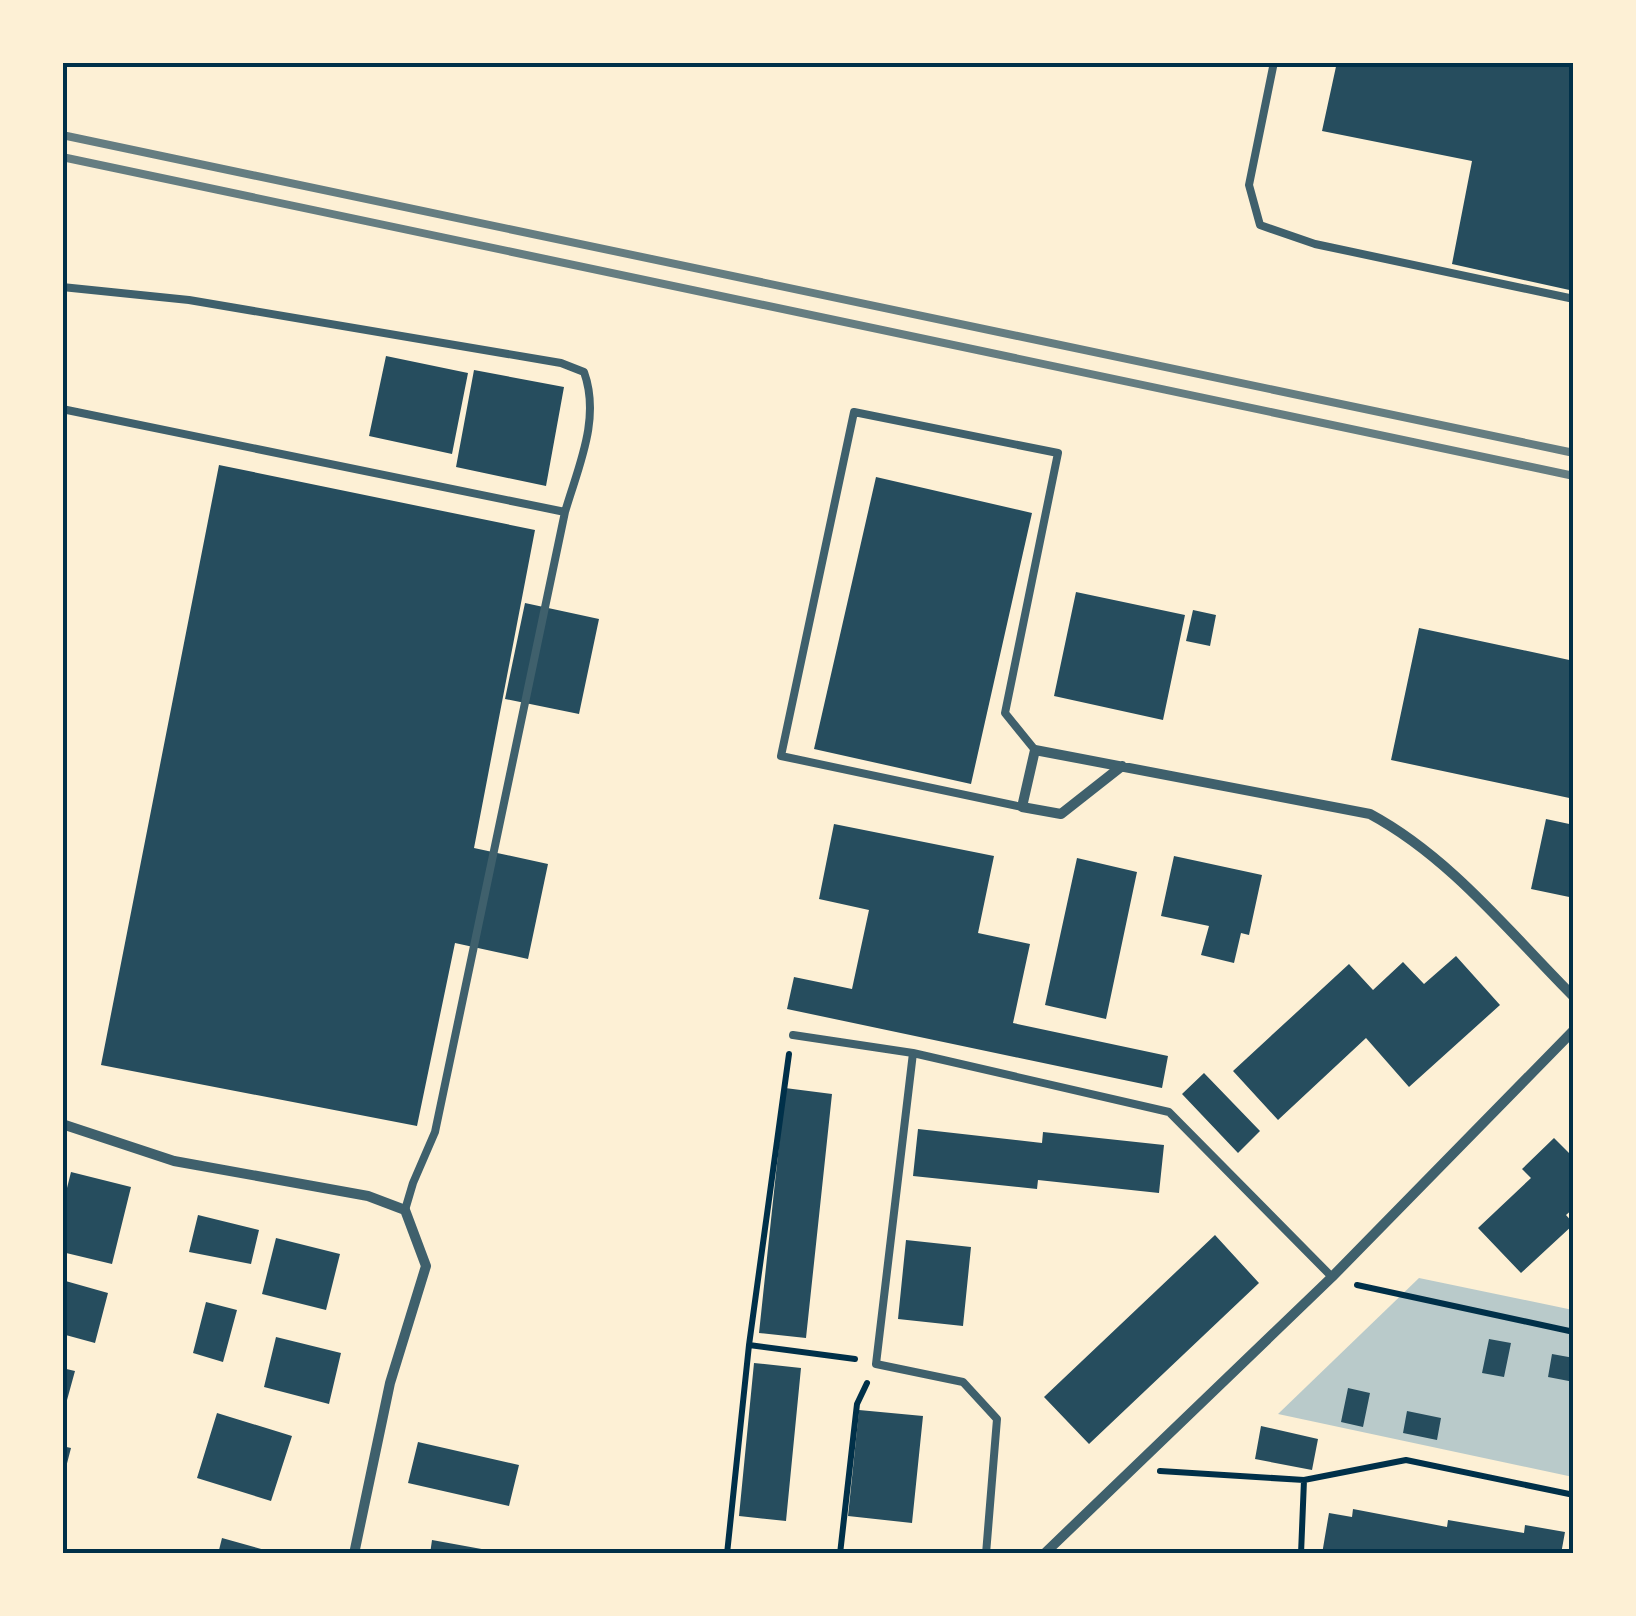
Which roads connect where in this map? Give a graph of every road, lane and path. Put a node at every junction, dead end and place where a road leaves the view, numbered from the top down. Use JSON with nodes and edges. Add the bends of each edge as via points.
{"nodes":[{"id":1,"x":1274,"y":62,"type":"edge"},
{"id":2,"x":62,"y":288,"type":"edge"},
{"id":3,"x":1574,"y":299,"type":"edge"},
{"id":4,"x":62,"y":408,"type":"edge"},
{"id":5,"x":565,"y":512,"type":"junction"},
{"id":6,"x":1035,"y":750,"type":"junction"},
{"id":7,"x":1122,"y":766,"type":"junction"},
{"id":8,"x":1022,"y":807,"type":"junction"},
{"id":9,"x":1574,"y":997,"type":"edge"},
{"id":10,"x":1574,"y":1030,"type":"edge"},
{"id":11,"x":793,"y":1035,"type":"dead end"},
{"id":12,"x":913,"y":1053,"type":"junction"},
{"id":13,"x":783,"y":1083,"type":"dead end"},
{"id":14,"x":62,"y":1124,"type":"edge"},
{"id":15,"x":404,"y":1210,"type":"junction"},
{"id":16,"x":1332,"y":1276,"type":"junction"},
{"id":17,"x":1574,"y":1332,"type":"edge"},
{"id":18,"x":749,"y":1346,"type":"junction"},
{"id":19,"x":876,"y":1364,"type":"junction"},
{"id":20,"x":1132,"y":1470,"type":"junction"},
{"id":21,"x":1304,"y":1480,"type":"junction"},
{"id":22,"x":1574,"y":1495,"type":"edge"},
{"id":23,"x":354,"y":1554,"type":"edge"},
{"id":24,"x":726,"y":1554,"type":"edge"},
{"id":25,"x":840,"y":1554,"type":"edge"},
{"id":26,"x":986,"y":1554,"type":"edge"},
{"id":27,"x":1044,"y":1554,"type":"edge"},
{"id":28,"x":1300,"y":1554,"type":"edge"}],
"edges":[{"from":1,"to":3,"type":"lane","via":[[1249,185],[1260,225],[1314,244]]},
{"from":2,"to":5,"type":"lane","via":[[189,300],[584,372],[591,413]]},
{"from":4,"to":5,"type":"lane"},
{"from":5,"to":15,"type":"lane","via":[[436,1132]]},
{"from":6,"to":7,"type":"street"},
{"from":6,"to":8,"type":"street"},
{"from":6,"to":8,"type":"lane","via":[[1005,714],[1058,454],[854,412],[781,756]]},
{"from":7,"to":8,"type":"street","via":[[1062,814]]},
{"from":7,"to":9,"type":"street","via":[[1370,814],[1440,862]]},
{"from":10,"to":16,"type":"street"},
{"from":11,"to":12,"type":"lane"},
{"from":12,"to":16,"type":"lane","via":[[1169,1112]]},
{"from":12,"to":19,"type":"lane"},
{"from":13,"to":18,"type":"path"},
{"from":14,"to":15,"type":"street","via":[[174,1161],[368,1196]]},
{"from":15,"to":23,"type":"street","via":[[426,1266],[390,1383]]},
{"from":16,"to":17,"type":"path"},
{"from":16,"to":20,"type":"street"},
{"from":18,"to":19,"type":"path"},
{"from":18,"to":24,"type":"path"},
{"from":19,"to":25,"type":"path","via":[[856,1404]]},
{"from":19,"to":26,"type":"lane","via":[[963,1382],[998,1420]]},
{"from":20,"to":21,"type":"path"},
{"from":20,"to":27,"type":"street"},
{"from":21,"to":22,"type":"path","via":[[1406,1460]]},
{"from":21,"to":28,"type":"path"}]}
